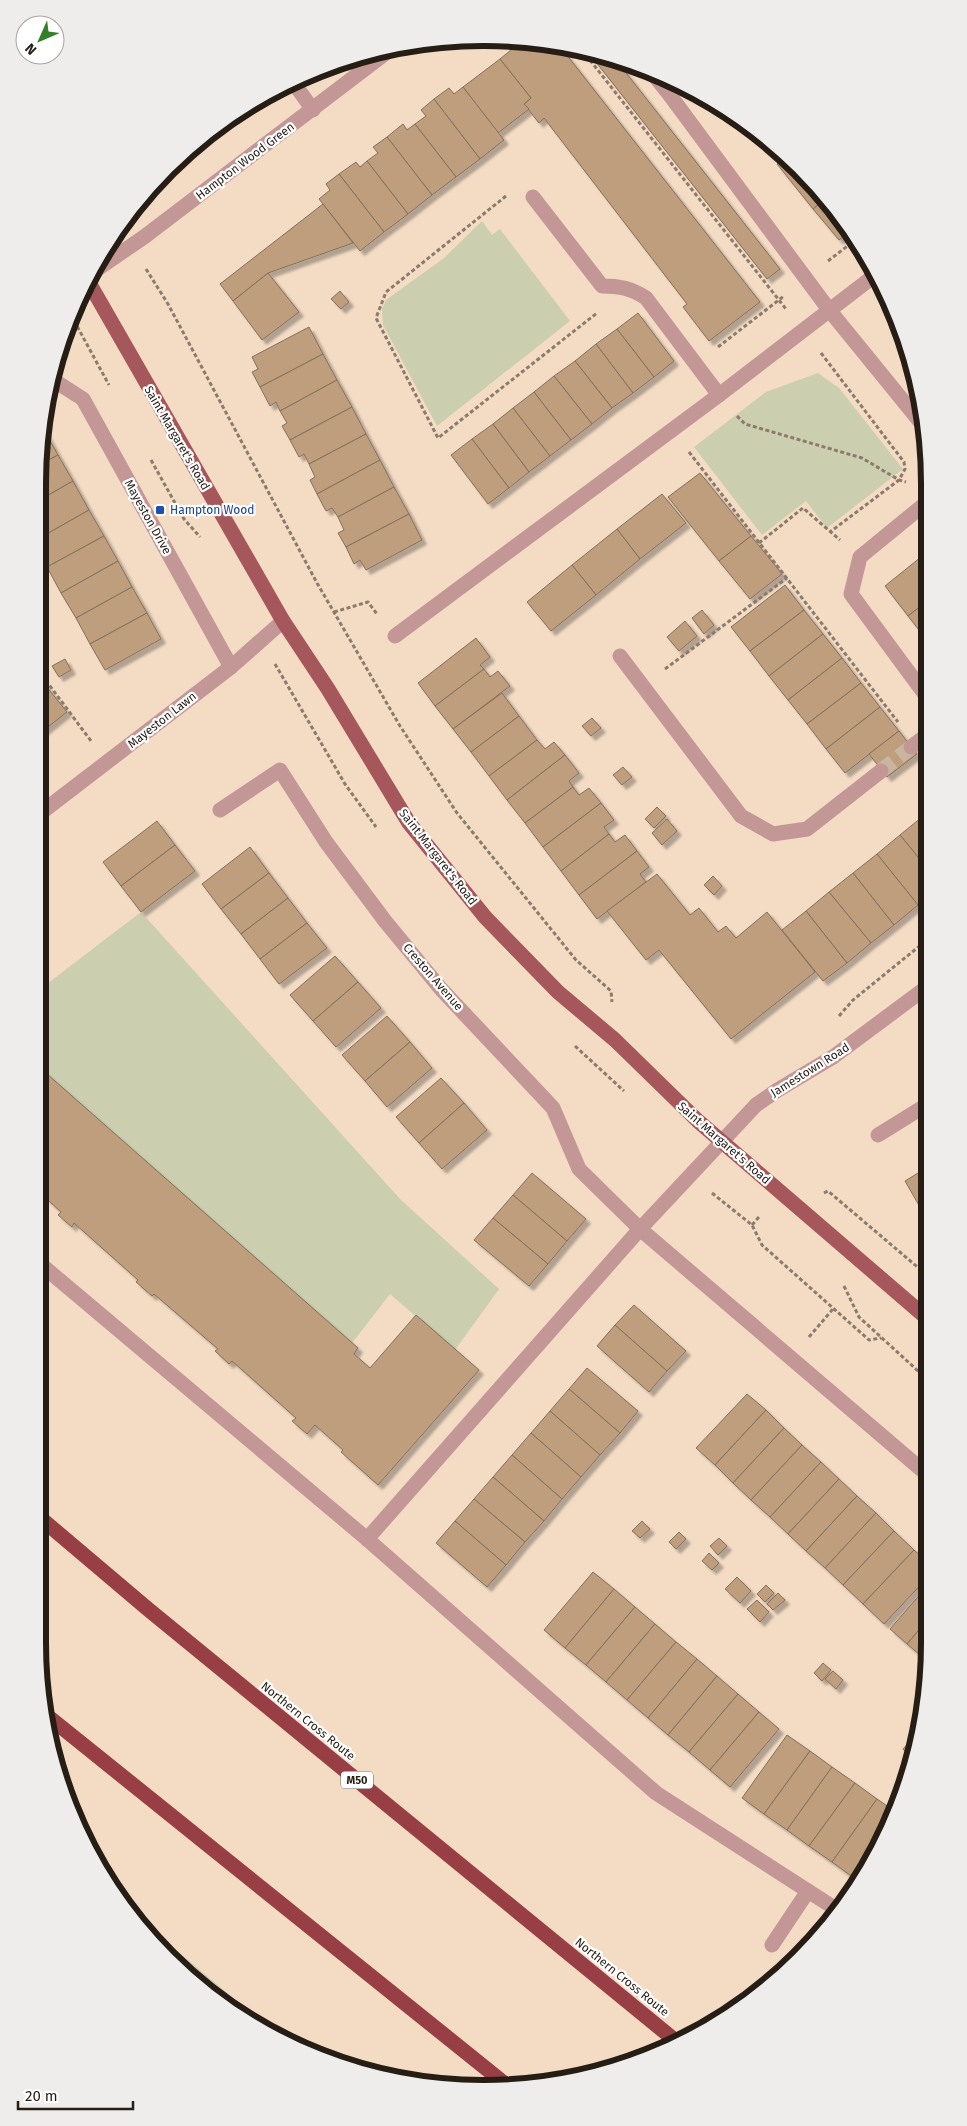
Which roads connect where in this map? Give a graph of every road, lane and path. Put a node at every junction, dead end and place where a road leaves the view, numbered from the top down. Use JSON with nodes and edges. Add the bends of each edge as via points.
{"nodes":[{"id":1,"x":378,"y":59,"type":"edge"},
{"id":2,"x":589,"y":59,"type":"edge"},
{"id":3,"x":297,"y":88,"type":"edge"},
{"id":4,"x":674,"y":90,"type":"edge"},
{"id":5,"x":313,"y":110,"type":"junction"},
{"id":6,"x":533,"y":197,"type":"joint"},
{"id":7,"x":132,"y":245,"type":"junction"},
{"id":8,"x":849,"y":245,"type":"edge"},
{"id":9,"x":106,"y":263,"type":"edge"},
{"id":10,"x":806,"y":278,"type":"junction"},
{"id":11,"x":870,"y":279,"type":"edge"},
{"id":12,"x":602,"y":286,"type":"junction"},
{"id":13,"x":92,"y":288,"type":"edge"},
{"id":14,"x":778,"y":300,"type":"junction"},
{"id":15,"x":830,"y":310,"type":"junction"},
{"id":16,"x":804,"y":331,"type":"junction"},
{"id":17,"x":696,"y":365,"type":"junction"},
{"id":18,"x":58,"y":383,"type":"edge"},
{"id":19,"x":719,"y":395,"type":"junction"},
{"id":20,"x":915,"y":416,"type":"edge"},
{"id":21,"x":672,"y":430,"type":"junction"},
{"id":22,"x":899,"y":480,"type":"junction"},
{"id":23,"x":912,"y":482,"type":"dead end"},
{"id":24,"x":921,"y":506,"type":"edge"},
{"id":25,"x":830,"y":532,"type":"junction"},
{"id":26,"x":759,"y":543,"type":"junction"},
{"id":27,"x":860,"y":557,"type":"junction"},
{"id":28,"x":787,"y":578,"type":"junction"},
{"id":29,"x":334,"y":612,"type":"junction"},
{"id":30,"x":283,"y":621,"type":"junction"},
{"id":31,"x":395,"y":636,"type":"joint"},
{"id":32,"x":620,"y":656,"type":"dead end"},
{"id":33,"x":231,"y":667,"type":"junction"},
{"id":34,"x":46,"y":681,"type":"edge"},
{"id":35,"x":643,"y":686,"type":"junction"},
{"id":36,"x":921,"y":690,"type":"edge"},
{"id":37,"x":918,"y":742,"type":"edge"},
{"id":38,"x":107,"y":763,"type":"junction"},
{"id":39,"x":881,"y":771,"type":"tunnel mouth"},
{"id":40,"x":46,"y":809,"type":"edge"},
{"id":41,"x":220,"y":810,"type":"dead end"},
{"id":42,"x":921,"y":991,"type":"edge"},
{"id":43,"x":615,"y":1040,"type":"junction"},
{"id":44,"x":921,"y":1108,"type":"edge"},
{"id":45,"x":878,"y":1135,"type":"dead end"},
{"id":46,"x":722,"y":1142,"type":"junction"},
{"id":47,"x":690,"y":1175,"type":"junction"},
{"id":48,"x":759,"y":1216,"type":"dead end"},
{"id":49,"x":752,"y":1225,"type":"junction"},
{"id":50,"x":640,"y":1229,"type":"junction"},
{"id":51,"x":46,"y":1269,"type":"edge"},
{"id":52,"x":833,"y":1309,"type":"junction"},
{"id":53,"x":921,"y":1313,"type":"edge"},
{"id":54,"x":859,"y":1317,"type":"dead end"},
{"id":55,"x":881,"y":1338,"type":"junction"},
{"id":56,"x":791,"y":1358,"type":"junction"},
{"id":57,"x":921,"y":1374,"type":"edge"},
{"id":58,"x":921,"y":1469,"type":"edge"},
{"id":59,"x":46,"y":1523,"type":"edge"},
{"id":60,"x":367,"y":1539,"type":"junction"},
{"id":61,"x":54,"y":1721,"type":"edge"},
{"id":62,"x":808,"y":1891,"type":"junction"},
{"id":63,"x":831,"y":1907,"type":"edge"},
{"id":64,"x":772,"y":1945,"type":"dead end"},
{"id":65,"x":671,"y":2037,"type":"edge"},
{"id":66,"x":500,"y":2079,"type":"edge"}],
"edges":[{"from":1,"to":5,"type":"street","name":"Hampton Wood Green"},
{"from":2,"to":14,"type":"path"},
{"from":3,"to":5,"type":"street"},
{"from":4,"to":10,"type":"street"},
{"from":5,"to":7,"type":"street","name":"Hampton Wood Green"},
{"from":6,"to":12,"type":"street"},
{"from":6,"to":12,"type":"path","via":[[521,185],[386,292],[376,318],[438,438],[600,310]]},
{"from":7,"to":9,"type":"street","name":"Hampton Wood Green"},
{"from":7,"to":29,"type":"path","via":[[168,304]]},
{"from":8,"to":10,"type":"path"},
{"from":10,"to":14,"type":"path"},
{"from":10,"to":15,"type":"street"},
{"from":11,"to":15,"type":"street"},
{"from":12,"to":17,"type":"street","via":[[620,286],[646,298]]},
{"from":13,"to":30,"type":"main road","name":"Saint Margaret's Road"},
{"from":14,"to":16,"type":"path"},
{"from":14,"to":17,"type":"path"},
{"from":15,"to":16,"type":"street"},
{"from":15,"to":20,"type":"street"},
{"from":16,"to":19,"type":"street"},
{"from":16,"to":22,"type":"path","via":[[904,462],[905,469]]},
{"from":17,"to":19,"type":"street"},
{"from":18,"to":33,"type":"street","name":"Mayeston Drive","via":[[83,400]]},
{"from":19,"to":21,"type":"street"},
{"from":19,"to":22,"type":"path","via":[[745,424],[862,458]]},
{"from":21,"to":26,"type":"path"},
{"from":21,"to":31,"type":"street"},
{"from":22,"to":23,"type":"path"},
{"from":22,"to":25,"type":"path"},
{"from":24,"to":27,"type":"street"},
{"from":25,"to":26,"type":"path","via":[[802,508]]},
{"from":25,"to":27,"type":"path"},
{"from":26,"to":28,"type":"path"},
{"from":27,"to":36,"type":"street","via":[[851,594]]},
{"from":28,"to":35,"type":"path"},
{"from":28,"to":37,"type":"path"},
{"from":29,"to":31,"type":"path","via":[[368,602]]},
{"from":29,"to":43,"type":"path","via":[[400,726],[457,813],[576,960],[611,991]]},
{"from":30,"to":33,"type":"street","name":"Mayeston Lawn"},
{"from":30,"to":43,"type":"main road","name":"Saint Margaret's Road","via":[[409,823],[485,917],[558,992]]},
{"from":32,"to":35,"type":"street"},
{"from":33,"to":38,"type":"street","name":"Mayeston Lawn"},
{"from":34,"to":38,"type":"path"},
{"from":35,"to":39,"type":"street","via":[[741,816],[773,834],[807,829]]},
{"from":38,"to":40,"type":"street","name":"Mayeston Lawn"},
{"from":41,"to":50,"type":"street","name":"Creston Avenue","via":[[280,770],[326,842],[385,921],[442,989],[552,1108],[579,1169]]},
{"from":42,"to":46,"type":"street","name":"Jamestown Road","via":[[833,1057],[756,1105]]},
{"from":43,"to":46,"type":"main road","name":"Saint Margaret's Road"},
{"from":44,"to":45,"type":"street"},
{"from":46,"to":47,"type":"street","name":"Jamestown Road"},
{"from":46,"to":53,"type":"main road","name":"Saint Margaret's Road"},
{"from":47,"to":49,"type":"path"},
{"from":47,"to":50,"type":"street","name":"Jamestown Road"},
{"from":48,"to":49,"type":"path"},
{"from":49,"to":52,"type":"path","via":[[762,1245]]},
{"from":50,"to":56,"type":"street"},
{"from":50,"to":60,"type":"street","name":"Jamestown Road"},
{"from":51,"to":60,"type":"street"},
{"from":52,"to":55,"type":"path","via":[[869,1340]]},
{"from":52,"to":56,"type":"path"},
{"from":54,"to":55,"type":"path"},
{"from":55,"to":57,"type":"path"},
{"from":56,"to":58,"type":"street"},
{"from":59,"to":65,"type":"highway","name":"Northern Cross Route","number":"M50"},
{"from":60,"to":62,"type":"street","via":[[656,1793]]},
{"from":61,"to":66,"type":"highway"},
{"from":62,"to":63,"type":"street"},
{"from":62,"to":64,"type":"street"}]}
